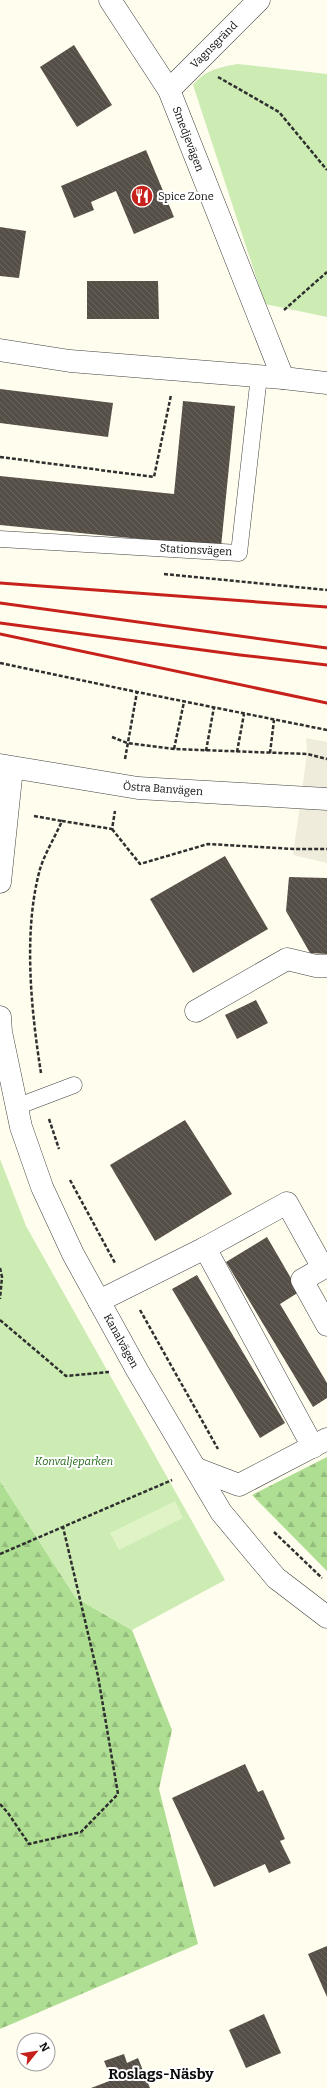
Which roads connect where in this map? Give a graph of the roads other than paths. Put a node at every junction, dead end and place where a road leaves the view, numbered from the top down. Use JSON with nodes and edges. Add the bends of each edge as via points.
{"nodes":[{"id":1,"x":110,"y":0,"type":"edge"},
{"id":2,"x":259,"y":0,"type":"edge"},
{"id":3,"x":169,"y":90,"type":"junction"},
{"id":4,"x":0,"y":350,"type":"edge"},
{"id":5,"x":259,"y":376,"type":"junction"},
{"id":6,"x":283,"y":378,"type":"junction"},
{"id":7,"x":327,"y":384,"type":"edge"},
{"id":8,"x":0,"y":539,"type":"edge"},
{"id":9,"x":6,"y":767,"type":"edge"},
{"id":10,"x":327,"y":799,"type":"edge"},
{"id":11,"x":0,"y":882,"type":"edge"},
{"id":12,"x":327,"y":966,"type":"edge"},
{"id":13,"x":196,"y":1012,"type":"dead end"},
{"id":14,"x":0,"y":1017,"type":"edge"},
{"id":15,"x":74,"y":1085,"type":"dead end"},
{"id":16,"x":16,"y":1107,"type":"junction"},
{"id":17,"x":205,"y":1248,"type":"junction"},
{"id":18,"x":99,"y":1301,"type":"junction"},
{"id":19,"x":327,"y":1325,"type":"edge"},
{"id":20,"x":320,"y":1443,"type":"edge"},
{"id":21,"x":197,"y":1470,"type":"junction"},
{"id":22,"x":327,"y":1617,"type":"edge"}],
"edges":[{"from":1,"to":3,"type":"street","name":"Smedjevägen"},
{"from":2,"to":3,"type":"street","name":"Vagnsgränd"},
{"from":3,"to":6,"type":"street","name":"Smedjevägen"},
{"from":4,"to":5,"type":"street","via":[[70,361]]},
{"from":5,"to":6,"type":"street"},
{"from":5,"to":8,"type":"lane","name":"Stationsvägen","via":[[239,553]]},
{"from":6,"to":7,"type":"street"},
{"from":9,"to":10,"type":"street","name":"Östra Banvägen","via":[[120,786]]},
{"from":9,"to":11,"type":"street"},
{"from":12,"to":13,"type":"street","via":[[287,959]]},
{"from":14,"to":16,"type":"street","name":"Kanalvägen"},
{"from":15,"to":16,"type":"lane"},
{"from":16,"to":18,"type":"street","name":"Kanalvägen","via":[[42,1187],[73,1254]]},
{"from":17,"to":18,"type":"street"},
{"from":17,"to":19,"type":"street","via":[[287,1203],[323,1268],[302,1280]]},
{"from":17,"to":20,"type":"street"},
{"from":18,"to":21,"type":"street","name":"Kanalvägen"},
{"from":20,"to":21,"type":"street","via":[[239,1485]]},
{"from":21,"to":22,"type":"street","name":"Kanalvägen","via":[[220,1512],[276,1578]]}]}
